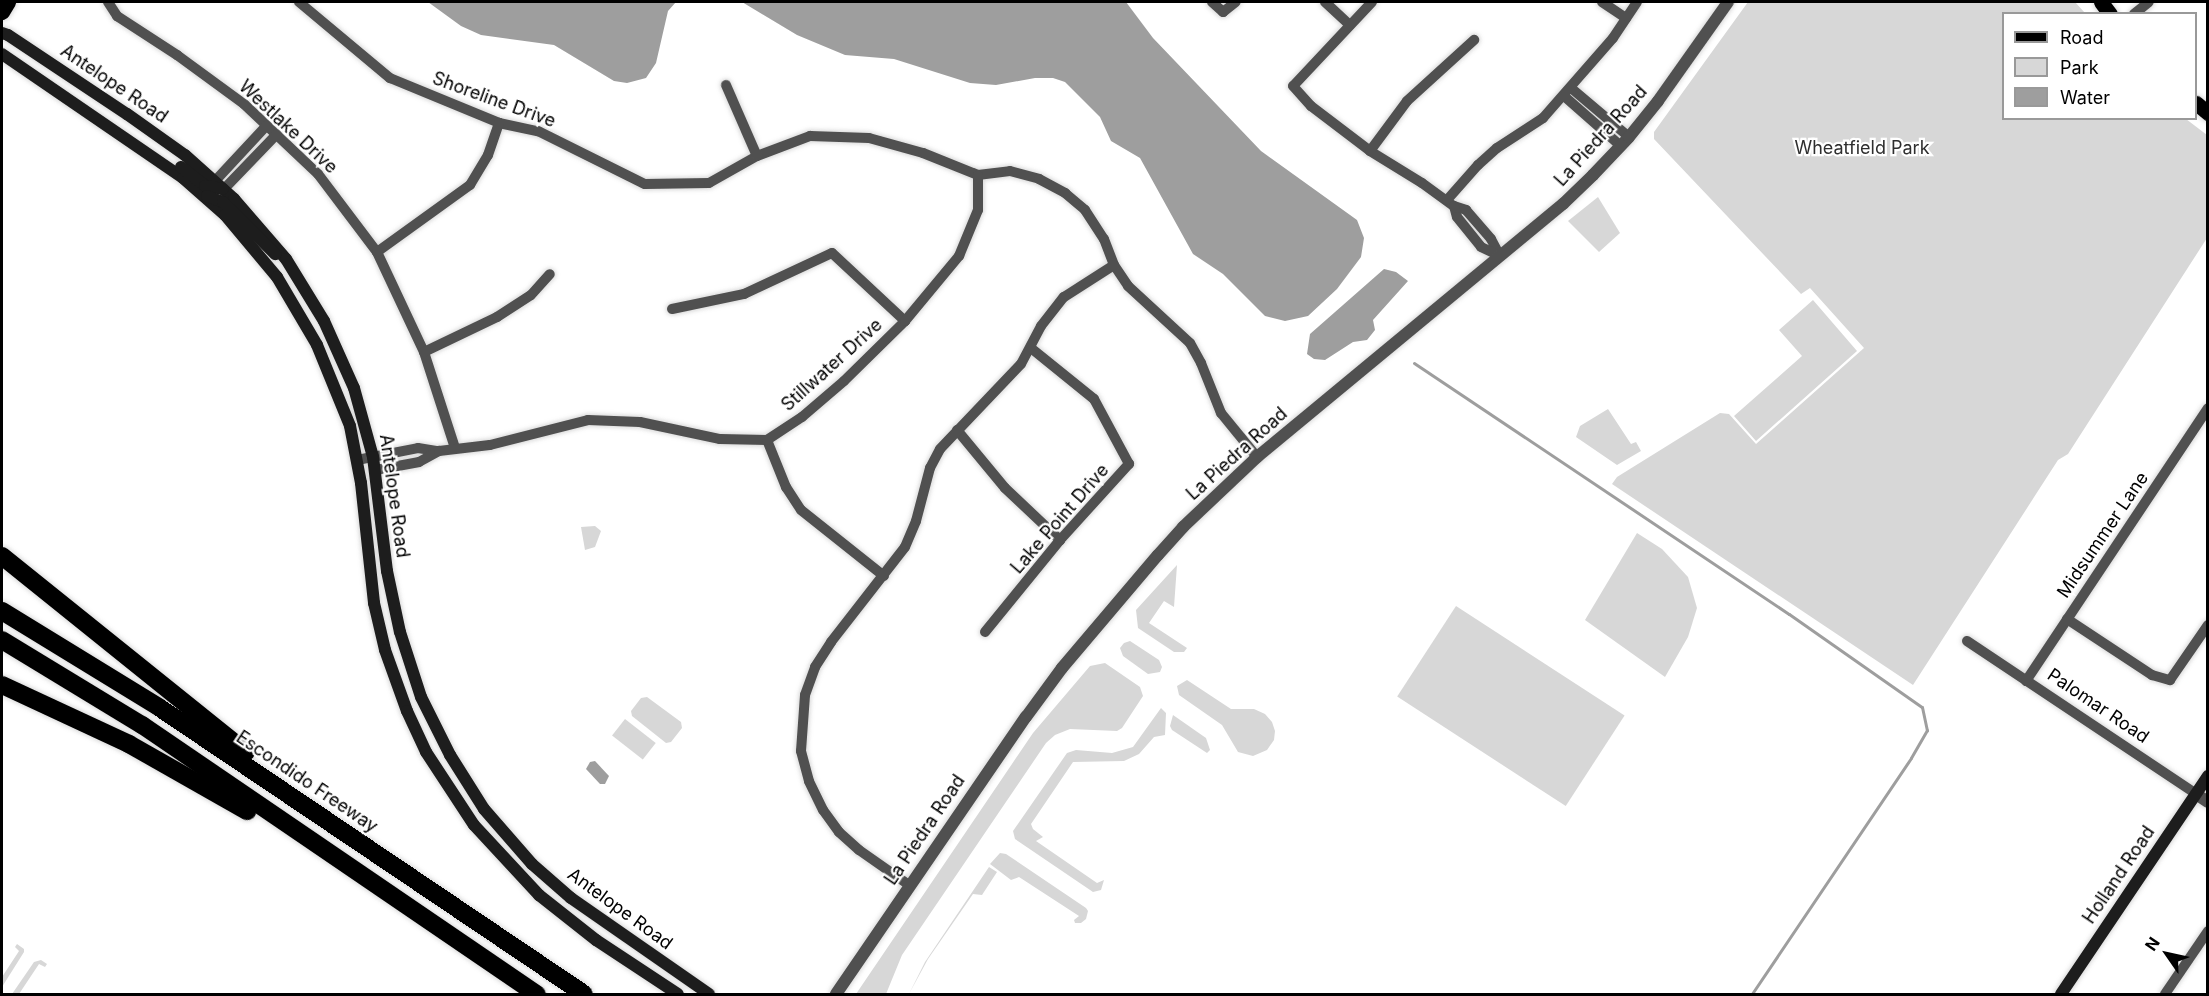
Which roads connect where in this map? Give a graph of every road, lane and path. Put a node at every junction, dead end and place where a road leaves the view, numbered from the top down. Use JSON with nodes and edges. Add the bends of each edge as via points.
{"nodes":[{"id":1,"x":9,"y":2,"type":"edge"},
{"id":2,"x":108,"y":2,"type":"edge"},
{"id":3,"x":299,"y":2,"type":"edge"},
{"id":4,"x":1212,"y":2,"type":"edge"},
{"id":5,"x":1236,"y":2,"type":"edge"},
{"id":6,"x":1325,"y":2,"type":"edge"},
{"id":7,"x":1372,"y":2,"type":"edge"},
{"id":8,"x":1602,"y":2,"type":"edge"},
{"id":9,"x":1637,"y":2,"type":"edge"},
{"id":10,"x":1728,"y":2,"type":"edge"},
{"id":11,"x":2149,"y":2,"type":"edge"},
{"id":12,"x":2,"y":12,"type":"edge"},
{"id":13,"x":2136,"y":12,"type":"edge"},
{"id":14,"x":1626,"y":18,"type":"junction"},
{"id":15,"x":1350,"y":25,"type":"junction"},
{"id":16,"x":2,"y":33,"type":"edge"},
{"id":17,"x":1474,"y":40,"type":"dead end"},
{"id":18,"x":2,"y":54,"type":"edge"},
{"id":19,"x":726,"y":85,"type":"dead end"},
{"id":20,"x":1568,"y":92,"type":"junction"},
{"id":21,"x":499,"y":123,"type":"junction"},
{"id":22,"x":267,"y":125,"type":"junction"},
{"id":23,"x":277,"y":134,"type":"junction"},
{"id":24,"x":1625,"y":142,"type":"junction"},
{"id":25,"x":141,"y":147,"type":"junction"},
{"id":26,"x":1370,"y":151,"type":"junction"},
{"id":27,"x":757,"y":156,"type":"junction"},
{"id":28,"x":978,"y":175,"type":"junction"},
{"id":29,"x":220,"y":185,"type":"junction"},
{"id":30,"x":203,"y":196,"type":"junction"},
{"id":31,"x":1451,"y":203,"type":"junction"},
{"id":32,"x":377,"y":252,"type":"junction"},
{"id":33,"x":1500,"y":256,"type":"junction"},
{"id":34,"x":286,"y":260,"type":"junction"},
{"id":35,"x":1114,"y":265,"type":"junction"},
{"id":36,"x":550,"y":274,"type":"dead end"},
{"id":37,"x":672,"y":309,"type":"dead end"},
{"id":38,"x":905,"y":321,"type":"junction"},
{"id":39,"x":1031,"y":348,"type":"junction"},
{"id":40,"x":424,"y":352,"type":"junction"},
{"id":41,"x":2208,"y":408,"type":"edge"},
{"id":42,"x":957,"y":430,"type":"junction"},
{"id":43,"x":767,"y":440,"type":"junction"},
{"id":44,"x":455,"y":448,"type":"junction"},
{"id":45,"x":439,"y":451,"type":"junction"},
{"id":46,"x":373,"y":457,"type":"junction"},
{"id":47,"x":1257,"y":457,"type":"junction"},
{"id":48,"x":357,"y":460,"type":"junction"},
{"id":49,"x":376,"y":470,"type":"junction"},
{"id":50,"x":1060,"y":540,"type":"junction"},
{"id":51,"x":2,"y":556,"type":"edge"},
{"id":52,"x":884,"y":576,"type":"junction"},
{"id":53,"x":2,"y":611,"type":"edge"},
{"id":54,"x":2067,"y":619,"type":"junction"},
{"id":55,"x":2208,"y":625,"type":"edge"},
{"id":56,"x":985,"y":632,"type":"dead end"},
{"id":57,"x":2,"y":640,"type":"edge"},
{"id":58,"x":1968,"y":641,"type":"dead end"},
{"id":59,"x":2026,"y":681,"type":"junction"},
{"id":60,"x":2,"y":685,"type":"edge"},
{"id":61,"x":2208,"y":776,"type":"edge"},
{"id":62,"x":2196,"y":794,"type":"junction"},
{"id":63,"x":2208,"y":802,"type":"edge"},
{"id":64,"x":398,"y":870,"type":"junction"},
{"id":65,"x":370,"y":880,"type":"junction"},
{"id":66,"x":909,"y":885,"type":"junction"},
{"id":67,"x":2208,"y":931,"type":"edge"},
{"id":68,"x":537,"y":994,"type":"edge"},
{"id":69,"x":584,"y":994,"type":"edge"},
{"id":70,"x":678,"y":994,"type":"edge"},
{"id":71,"x":709,"y":994,"type":"edge"},
{"id":72,"x":836,"y":994,"type":"edge"},
{"id":73,"x":2061,"y":994,"type":"edge"},
{"id":74,"x":2165,"y":994,"type":"edge"}],
"edges":[{"from":1,"to":12,"type":"main road"},
{"from":2,"to":22,"type":"street","name":"Westlake Drive","via":[[117,16],[201,72]]},
{"from":3,"to":21,"type":"street","name":"Shoreline Drive","via":[[390,78]]},
{"from":4,"to":5,"type":"street","via":[[1223,12]]},
{"from":6,"to":15,"type":"street"},
{"from":7,"to":15,"type":"street"},
{"from":8,"to":14,"type":"street"},
{"from":9,"to":14,"type":"street"},
{"from":10,"to":24,"type":"street","name":"La Piedra Road"},
{"from":11,"to":13,"type":"street"},
{"from":14,"to":20,"type":"street"},
{"from":15,"to":26,"type":"street","via":[[1293,86]]},
{"from":16,"to":29,"type":"main road","name":"Antelope Road","via":[[135,119]]},
{"from":17,"to":26,"type":"street","via":[[1407,101]]},
{"from":18,"to":25,"type":"main road","name":"Antelope Road"},
{"from":19,"to":27,"type":"street"},
{"from":20,"to":24,"type":"street"},
{"from":20,"to":31,"type":"street","via":[[1543,118],[1478,165]]},
{"from":21,"to":27,"type":"street","name":"Shoreline Drive","via":[[538,131],[645,184],[709,183]]},
{"from":21,"to":32,"type":"street","via":[[488,155],[470,185]]},
{"from":22,"to":23,"type":"street","name":"Westlake Drive"},
{"from":22,"to":29,"type":"street"},
{"from":23,"to":29,"type":"street"},
{"from":23,"to":32,"type":"street","name":"Westlake Drive","via":[[318,174]]},
{"from":24,"to":33,"type":"street","name":"La Piedra Road","via":[[1563,204]]},
{"from":25,"to":29,"type":"main road","via":[[160,151],[205,186]]},
{"from":25,"to":30,"type":"main road","name":"Antelope Road"},
{"from":26,"to":31,"type":"street"},
{"from":27,"to":28,"type":"street","name":"Shoreline Drive","via":[[810,136],[868,138],[923,153]]},
{"from":28,"to":35,"type":"street","name":"Shoreline Drive","via":[[1010,171],[1039,179],[1065,193],[1085,210],[1104,239]]},
{"from":28,"to":38,"type":"street","name":"Stillwater Drive","via":[[978,210],[959,255]]},
{"from":29,"to":34,"type":"main road","name":"Antelope Road"},
{"from":30,"to":34,"type":"main road","via":[[223,202],[273,253]]},
{"from":30,"to":48,"type":"main road","name":"Antelope Road","via":[[253,246],[300,312],[334,384],[350,426]]},
{"from":31,"to":33,"type":"street","via":[[1466,210]]},
{"from":32,"to":40,"type":"street","name":"Westlake Drive"},
{"from":33,"to":47,"type":"street","name":"La Piedra Road"},
{"from":34,"to":46,"type":"main road","name":"Antelope Road","via":[[306,288],[339,350]]},
{"from":35,"to":39,"type":"street","via":[[1064,297],[1041,326]]},
{"from":35,"to":47,"type":"street","name":"Shoreline Drive","via":[[1142,301],[1190,343],[1221,413]]},
{"from":36,"to":40,"type":"street","via":[[531,295],[497,317]]},
{"from":37,"to":38,"type":"street","via":[[744,294],[832,253]]},
{"from":38,"to":43,"type":"street","name":"Stillwater Drive","via":[[802,417]]},
{"from":39,"to":42,"type":"street","via":[[1021,364]]},
{"from":39,"to":50,"type":"street","name":"Lake Point Drive","via":[[1094,399],[1129,464]]},
{"from":40,"to":44,"type":"street","name":"Westlake Drive"},
{"from":41,"to":54,"type":"street","name":"Midsummer Lane"},
{"from":42,"to":50,"type":"street","via":[[1005,488]]},
{"from":42,"to":52,"type":"street","via":[[930,468],[905,547]]},
{"from":43,"to":44,"type":"street","via":[[720,439],[640,422],[588,420],[490,446]]},
{"from":43,"to":52,"type":"street","via":[[786,488],[801,510]]},
{"from":44,"to":45,"type":"street"},
{"from":45,"to":46,"type":"street","via":[[418,448]]},
{"from":45,"to":49,"type":"street","via":[[419,462]]},
{"from":46,"to":48,"type":"street"},
{"from":46,"to":49,"type":"main road","name":"Antelope Road"},
{"from":47,"to":66,"type":"street","name":"La Piedra Road","via":[[1183,527],[1062,668]]},
{"from":48,"to":70,"type":"main road","name":"Antelope Road","via":[[374,603],[385,650],[411,721],[431,759],[474,825],[539,895],[596,940]]},
{"from":49,"to":71,"type":"main road","name":"Antelope Road","via":[[388,579],[408,660],[433,725],[470,788],[506,836],[571,898]]},
{"from":50,"to":56,"type":"street","name":"Lake Point Drive"},
{"from":51,"to":64,"type":"highway","via":[[209,724],[382,847]]},
{"from":52,"to":66,"type":"street","via":[[815,667],[805,695],[801,751],[809,781],[839,832]]},
{"from":53,"to":64,"type":"highway","name":"Escondido Freeway","via":[[160,708]]},
{"from":54,"to":55,"type":"street","via":[[2152,675],[2170,680]]},
{"from":54,"to":59,"type":"street","name":"Midsummer Lane"},
{"from":57,"to":65,"type":"highway","via":[[142,725]]},
{"from":58,"to":59,"type":"street","name":"Palomar Road"},
{"from":59,"to":62,"type":"street","name":"Palomar Road"},
{"from":60,"to":65,"type":"highway","via":[[129,744],[233,802],[335,869]]},
{"from":61,"to":62,"type":"main road","name":"Holland Road"},
{"from":62,"to":63,"type":"street","name":"Palomar Road"},
{"from":62,"to":73,"type":"main road","name":"Holland Road"},
{"from":64,"to":69,"type":"highway","name":"Escondido Freeway"},
{"from":65,"to":68,"type":"highway"},
{"from":66,"to":72,"type":"street","name":"La Piedra Road"},
{"from":67,"to":74,"type":"street"}]}
